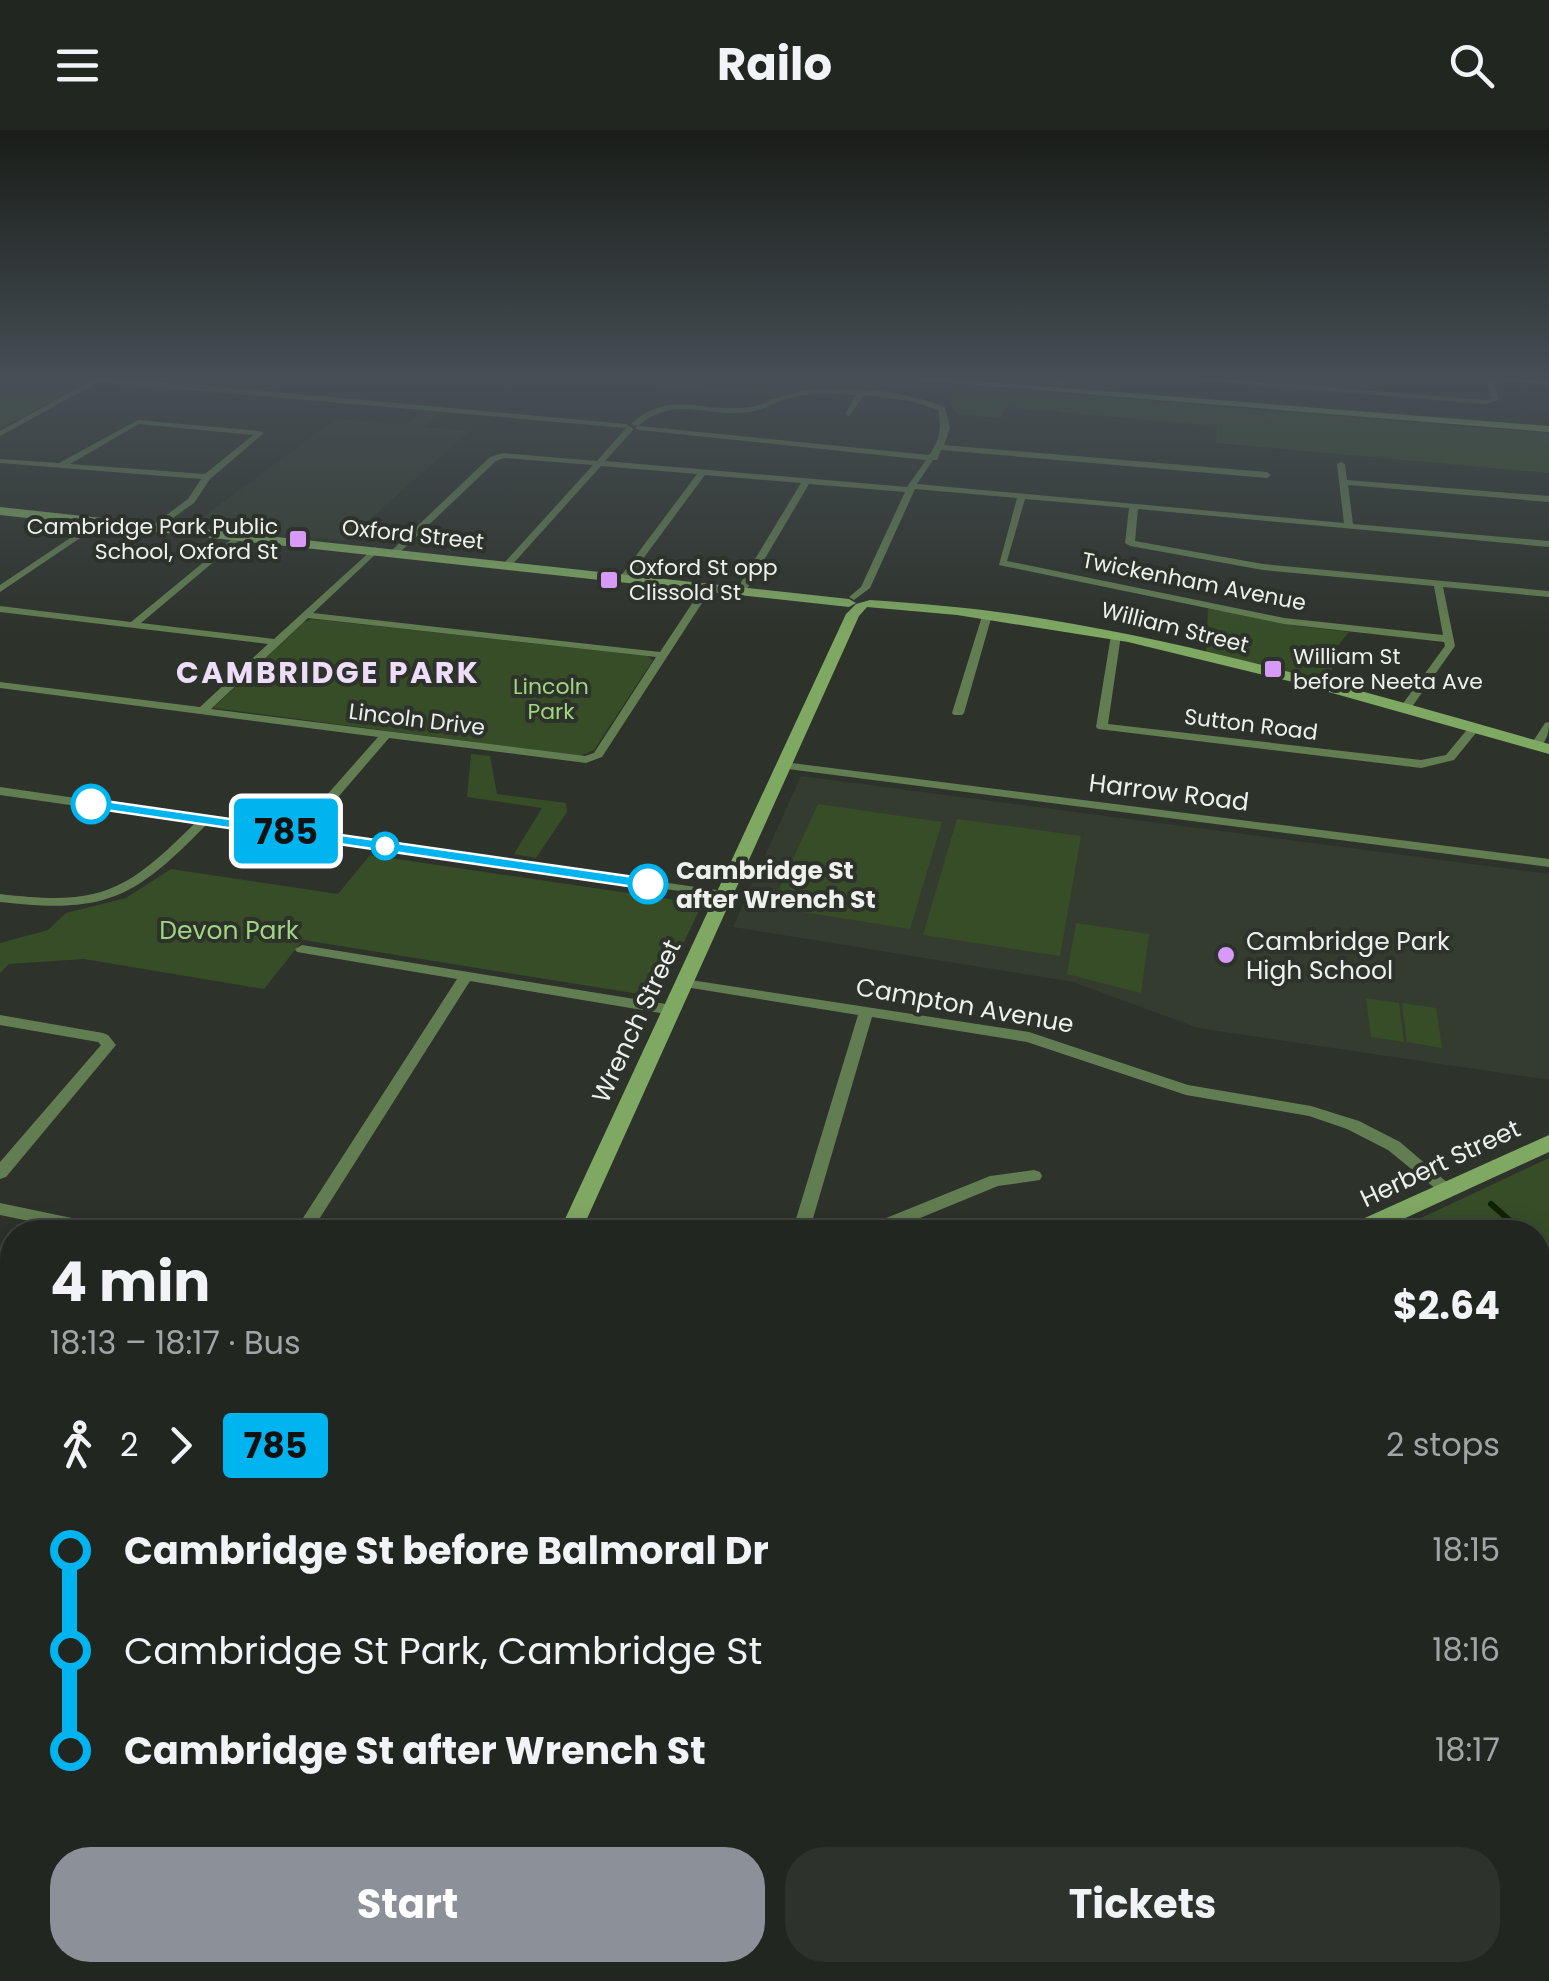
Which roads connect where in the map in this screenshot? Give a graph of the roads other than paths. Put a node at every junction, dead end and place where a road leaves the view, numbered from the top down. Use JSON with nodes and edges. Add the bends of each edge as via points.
{"nodes":[{"id":1,"x":4,"y":462,"type":"edge"},
{"id":2,"x":66,"y":462,"type":"edge"},
{"id":3,"x":225,"y":462,"type":"edge"},
{"id":4,"x":490,"y":462,"type":"edge"},
{"id":5,"x":601,"y":462,"type":"edge"},
{"id":6,"x":605,"y":462,"type":"edge"},
{"id":7,"x":930,"y":462,"type":"edge"},
{"id":8,"x":1072,"y":462,"type":"edge"},
{"id":9,"x":1342,"y":464,"type":"dead end"},
{"id":10,"x":58,"y":467,"type":"junction"},
{"id":11,"x":704,"y":472,"type":"junction"},
{"id":12,"x":207,"y":476,"type":"junction"},
{"id":13,"x":1268,"y":476,"type":"dead end"},
{"id":14,"x":806,"y":481,"type":"junction"},
{"id":15,"x":1344,"y":482,"type":"junction"},
{"id":16,"x":910,"y":488,"type":"junction"},
{"id":17,"x":1022,"y":496,"type":"junction"},
{"id":18,"x":1549,"y":499,"type":"edge"},
{"id":19,"x":1134,"y":506,"type":"junction"},
{"id":20,"x":0,"y":512,"type":"edge"},
{"id":21,"x":100,"y":522,"type":"junction"},
{"id":22,"x":1349,"y":526,"type":"junction"},
{"id":23,"x":156,"y":527,"type":"junction"},
{"id":24,"x":238,"y":536,"type":"junction"},
{"id":25,"x":1549,"y":544,"type":"edge"},
{"id":26,"x":375,"y":550,"type":"junction"},
{"id":27,"x":394,"y":552,"type":"junction"},
{"id":28,"x":508,"y":564,"type":"junction"},
{"id":29,"x":625,"y":576,"type":"junction"},
{"id":30,"x":1438,"y":584,"type":"junction"},
{"id":31,"x":708,"y":586,"type":"junction"},
{"id":32,"x":0,"y":589,"type":"edge"},
{"id":33,"x":742,"y":589,"type":"junction"},
{"id":34,"x":1549,"y":594,"type":"edge"},
{"id":35,"x":859,"y":602,"type":"junction"},
{"id":36,"x":0,"y":609,"type":"edge"},
{"id":37,"x":306,"y":614,"type":"junction"},
{"id":38,"x":987,"y":615,"type":"junction"},
{"id":39,"x":134,"y":624,"type":"junction"},
{"id":40,"x":1116,"y":634,"type":"junction"},
{"id":41,"x":1449,"y":639,"type":"junction"},
{"id":42,"x":276,"y":642,"type":"junction"},
{"id":43,"x":662,"y":656,"type":"junction"},
{"id":44,"x":0,"y":685,"type":"edge"},
{"id":45,"x":1405,"y":709,"type":"junction"},
{"id":46,"x":202,"y":711,"type":"junction"},
{"id":47,"x":958,"y":713,"type":"dead end"},
{"id":48,"x":1549,"y":725,"type":"edge"},
{"id":49,"x":1474,"y":728,"type":"junction"},
{"id":50,"x":386,"y":735,"type":"junction"},
{"id":51,"x":1542,"y":748,"type":"edge"},
{"id":52,"x":592,"y":759,"type":"junction"},
{"id":53,"x":784,"y":766,"type":"junction"},
{"id":54,"x":604,"y":770,"type":"dead end"},
{"id":55,"x":0,"y":791,"type":"edge"},
{"id":56,"x":205,"y":820,"type":"junction"},
{"id":57,"x":300,"y":834,"type":"junction"},
{"id":58,"x":1549,"y":863,"type":"edge"},
{"id":59,"x":724,"y":895,"type":"junction"},
{"id":60,"x":0,"y":898,"type":"edge"},
{"id":61,"x":302,"y":949,"type":"dead end"},
{"id":62,"x":466,"y":976,"type":"junction"},
{"id":63,"x":684,"y":983,"type":"junction"},
{"id":64,"x":672,"y":1010,"type":"junction"},
{"id":65,"x":866,"y":1012,"type":"junction"},
{"id":66,"x":0,"y":1020,"type":"edge"},
{"id":67,"x":1549,"y":1142,"type":"edge"},
{"id":68,"x":0,"y":1173,"type":"edge"},
{"id":69,"x":1034,"y":1176,"type":"dead end"},
{"id":70,"x":1448,"y":1190,"type":"junction"},
{"id":71,"x":0,"y":1209,"type":"edge"},
{"id":72,"x":53,"y":1220,"type":"edge"},
{"id":73,"x":310,"y":1220,"type":"edge"},
{"id":74,"x":576,"y":1220,"type":"edge"},
{"id":75,"x":804,"y":1220,"type":"edge"},
{"id":76,"x":899,"y":1220,"type":"edge"},
{"id":77,"x":1382,"y":1220,"type":"edge"}],
"edges":[{"from":1,"to":10,"type":"street"},
{"from":2,"to":10,"type":"street"},
{"from":3,"to":12,"type":"street"},
{"from":4,"to":27,"type":"street"},
{"from":5,"to":28,"type":"street"},
{"from":6,"to":11,"type":"street"},
{"from":7,"to":16,"type":"street","name":"Wrench Street"},
{"from":8,"to":13,"type":"street"},
{"from":9,"to":15,"type":"street"},
{"from":10,"to":12,"type":"street"},
{"from":11,"to":14,"type":"street"},
{"from":11,"to":29,"type":"street"},
{"from":12,"to":23,"type":"street","via":[[191,501]]},
{"from":14,"to":16,"type":"street"},
{"from":14,"to":33,"type":"street"},
{"from":15,"to":18,"type":"street"},
{"from":15,"to":22,"type":"street"},
{"from":16,"to":17,"type":"street"},
{"from":16,"to":35,"type":"street","name":"Wrench Street"},
{"from":17,"to":19,"type":"street"},
{"from":17,"to":41,"type":"street","name":"Twickenham Avenue","via":[[1002,564],[1284,621]]},
{"from":19,"to":22,"type":"street"},
{"from":19,"to":30,"type":"street","via":[[1130,542],[1253,566]]},
{"from":20,"to":21,"type":"street","name":"Oxford Street"},
{"from":21,"to":23,"type":"street","name":"Oxford Street"},
{"from":21,"to":32,"type":"street"},
{"from":22,"to":25,"type":"street"},
{"from":23,"to":24,"type":"street","name":"Oxford Street"},
{"from":24,"to":26,"type":"street","name":"Oxford Street"},
{"from":24,"to":39,"type":"street"},
{"from":26,"to":27,"type":"street","name":"Oxford Street"},
{"from":26,"to":37,"type":"street"},
{"from":27,"to":28,"type":"street","name":"Oxford Street"},
{"from":28,"to":29,"type":"street","name":"Oxford Street"},
{"from":29,"to":31,"type":"street","name":"Oxford Street"},
{"from":30,"to":34,"type":"street"},
{"from":30,"to":41,"type":"street"},
{"from":31,"to":33,"type":"street","name":"Oxford Street"},
{"from":31,"to":43,"type":"street"},
{"from":33,"to":35,"type":"street","name":"Oxford Street"},
{"from":35,"to":38,"type":"street","name":"William Street"},
{"from":35,"to":53,"type":"street","name":"Wrench Street"},
{"from":36,"to":39,"type":"street"},
{"from":37,"to":42,"type":"street"},
{"from":37,"to":43,"type":"street"},
{"from":38,"to":40,"type":"street","name":"William Street"},
{"from":38,"to":47,"type":"street"},
{"from":39,"to":42,"type":"street"},
{"from":40,"to":45,"type":"street","name":"William Street"},
{"from":40,"to":49,"type":"street","name":"Sutton Road","via":[[1102,727],[1421,764],[1450,758]]},
{"from":41,"to":45,"type":"street","via":[[1448,652]]},
{"from":42,"to":46,"type":"street"},
{"from":43,"to":52,"type":"street"},
{"from":44,"to":46,"type":"street","name":"Lincoln Drive"},
{"from":45,"to":49,"type":"street","name":"William Street"},
{"from":46,"to":50,"type":"street","name":"Lincoln Drive"},
{"from":48,"to":51,"type":"street"},
{"from":49,"to":51,"type":"street","name":"William Street"},
{"from":50,"to":52,"type":"street","name":"Lincoln Drive"},
{"from":50,"to":57,"type":"street"},
{"from":52,"to":54,"type":"street"},
{"from":53,"to":58,"type":"street","name":"Harrow Road"},
{"from":53,"to":59,"type":"street","name":"Wrench Street"},
{"from":55,"to":56,"type":"street"},
{"from":56,"to":57,"type":"street"},
{"from":56,"to":60,"type":"street","via":[[151,874],[125,890],[65,904]]},
{"from":57,"to":59,"type":"street"},
{"from":59,"to":63,"type":"street","name":"Wrench Street"},
{"from":61,"to":62,"type":"street"},
{"from":62,"to":64,"type":"street"},
{"from":62,"to":73,"type":"street"},
{"from":63,"to":64,"type":"street","name":"Wrench Street"},
{"from":63,"to":65,"type":"street","name":"Campton Avenue"},
{"from":64,"to":74,"type":"street","name":"Wrench Street"},
{"from":65,"to":70,"type":"street","name":"Campton Avenue","via":[[1047,1041],[1186,1090],[1322,1114],[1394,1146]]},
{"from":65,"to":75,"type":"street"},
{"from":66,"to":68,"type":"street","via":[[102,1038],[109,1045]]},
{"from":67,"to":70,"type":"street","name":"Herbert Street"},
{"from":69,"to":76,"type":"street","via":[[996,1180]]},
{"from":70,"to":77,"type":"street","name":"Herbert Street"},
{"from":71,"to":72,"type":"street"}]}
